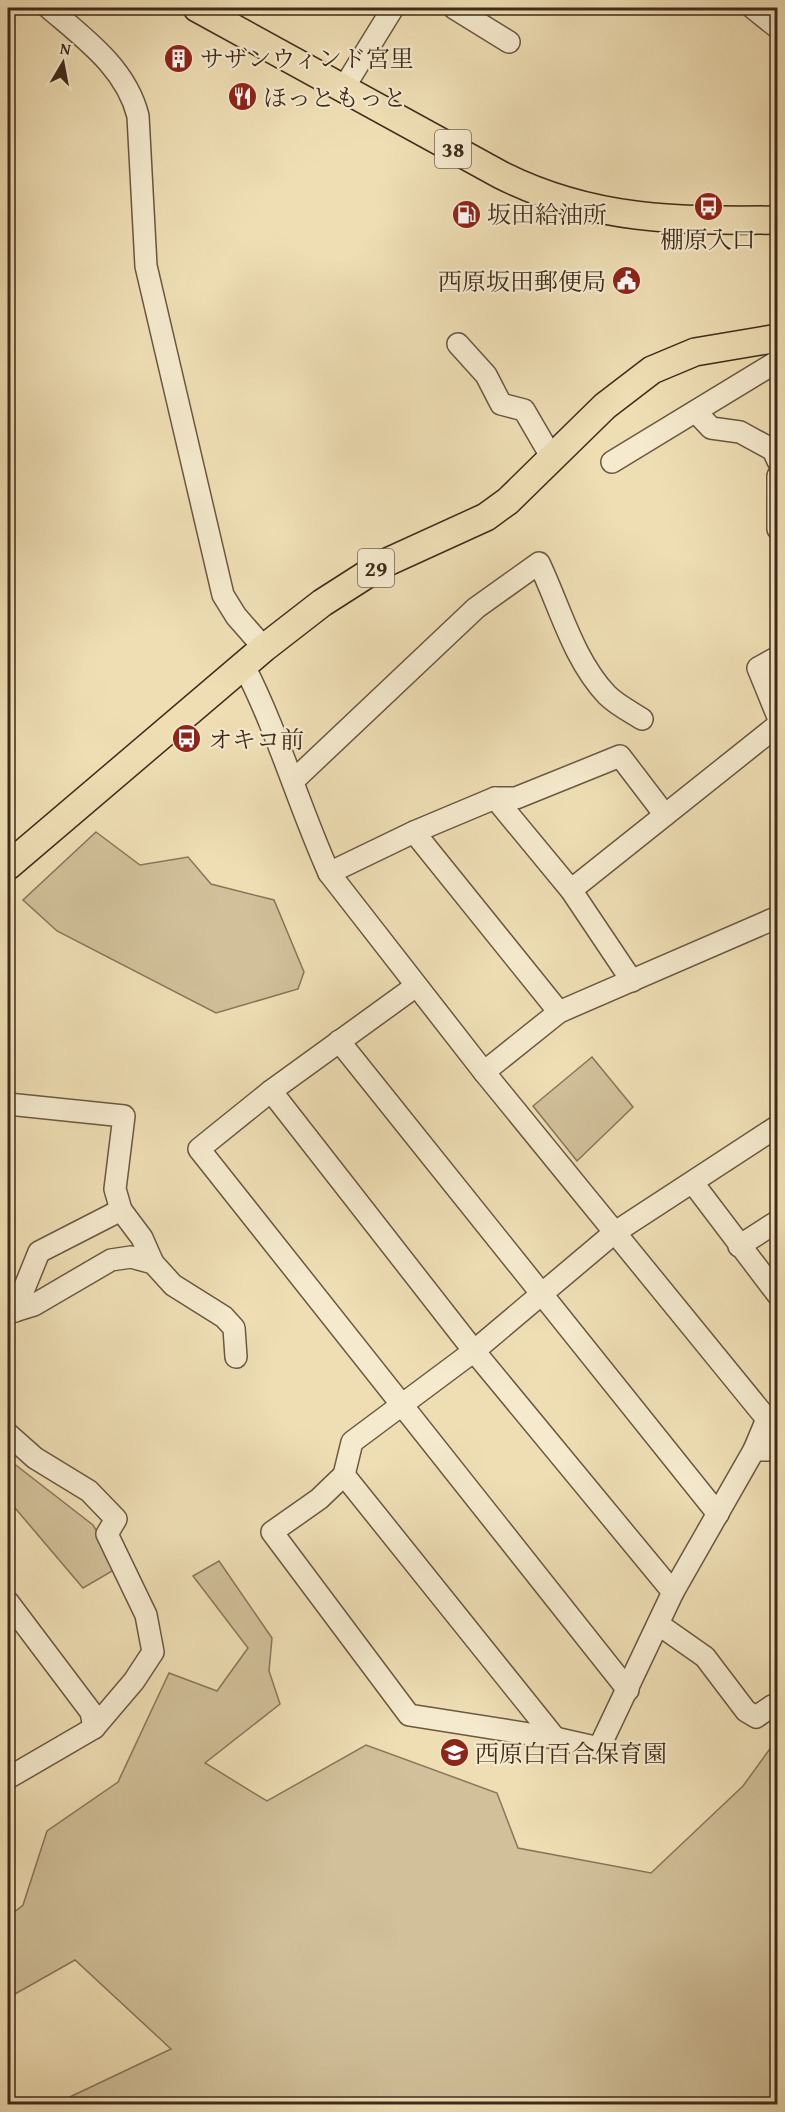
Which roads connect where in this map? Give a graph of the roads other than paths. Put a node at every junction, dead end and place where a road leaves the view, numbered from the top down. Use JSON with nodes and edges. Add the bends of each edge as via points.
{"nodes":[{"id":1,"x":49,"y":8,"type":"edge"},
{"id":2,"x":197,"y":8,"type":"edge"},
{"id":3,"x":393,"y":8,"type":"edge"},
{"id":4,"x":454,"y":8,"type":"edge"},
{"id":5,"x":509,"y":42,"type":"dead end"},
{"id":6,"x":343,"y":89,"type":"junction"},
{"id":7,"x":777,"y":220,"type":"edge"},
{"id":8,"x":777,"y":338,"type":"edge"},
{"id":9,"x":458,"y":344,"type":"dead end"},
{"id":10,"x":777,"y":361,"type":"edge"},
{"id":11,"x":696,"y":411,"type":"junction"},
{"id":12,"x":552,"y":458,"type":"junction"},
{"id":13,"x":777,"y":461,"type":"edge"},
{"id":14,"x":612,"y":462,"type":"dead end"},
{"id":15,"x":777,"y":476,"type":"edge"},
{"id":16,"x":777,"y":529,"type":"edge"},
{"id":17,"x":264,"y":648,"type":"junction"},
{"id":18,"x":777,"y":657,"type":"edge"},
{"id":19,"x":244,"y":666,"type":"junction"},
{"id":20,"x":777,"y":717,"type":"edge"},
{"id":21,"x":642,"y":719,"type":"dead end"},
{"id":22,"x":777,"y":725,"type":"edge"},
{"id":23,"x":293,"y":781,"type":"junction"},
{"id":24,"x":495,"y":798,"type":"junction"},
{"id":25,"x":664,"y":815,"type":"junction"},
{"id":26,"x":414,"y":832,"type":"junction"},
{"id":27,"x":8,"y":866,"type":"edge"},
{"id":28,"x":329,"y":873,"type":"junction"},
{"id":29,"x":571,"y":890,"type":"junction"},
{"id":30,"x":777,"y":917,"type":"edge"},
{"id":31,"x":632,"y":981,"type":"junction"},
{"id":32,"x":416,"y":986,"type":"junction"},
{"id":33,"x":559,"y":1012,"type":"junction"},
{"id":34,"x":339,"y":1041,"type":"junction"},
{"id":35,"x":484,"y":1072,"type":"junction"},
{"id":36,"x":271,"y":1091,"type":"junction"},
{"id":37,"x":8,"y":1104,"type":"edge"},
{"id":38,"x":777,"y":1126,"type":"edge"},
{"id":39,"x":693,"y":1183,"type":"junction"},
{"id":40,"x":122,"y":1210,"type":"junction"},
{"id":41,"x":777,"y":1221,"type":"edge"},
{"id":42,"x":614,"y":1233,"type":"junction"},
{"id":43,"x":739,"y":1246,"type":"junction"},
{"id":44,"x":153,"y":1263,"type":"junction"},
{"id":45,"x":543,"y":1293,"type":"junction"},
{"id":46,"x":777,"y":1295,"type":"edge"},
{"id":47,"x":11,"y":1312,"type":"edge"},
{"id":48,"x":474,"y":1351,"type":"junction"},
{"id":49,"x":236,"y":1357,"type":"dead end"},
{"id":50,"x":400,"y":1404,"type":"junction"},
{"id":51,"x":772,"y":1416,"type":"edge"},
{"id":52,"x":8,"y":1434,"type":"edge"},
{"id":53,"x":754,"y":1450,"type":"junction"},
{"id":54,"x":777,"y":1450,"type":"edge"},
{"id":55,"x":344,"y":1475,"type":"junction"},
{"id":56,"x":718,"y":1514,"type":"junction"},
{"id":57,"x":673,"y":1592,"type":"junction"},
{"id":58,"x":8,"y":1602,"type":"edge"},
{"id":59,"x":658,"y":1624,"type":"junction"},
{"id":60,"x":628,"y":1690,"type":"junction"},
{"id":61,"x":772,"y":1706,"type":"dead end"},
{"id":62,"x":94,"y":1728,"type":"junction"},
{"id":63,"x":555,"y":1738,"type":"junction"},
{"id":64,"x":11,"y":1769,"type":"edge"}],
"edges":[{"from":1,"to":17,"type":"street","via":[[108,60],[134,99],[146,266],[223,595]]},
{"from":2,"to":6,"type":"main road","number":"38"},
{"from":3,"to":6,"type":"street"},
{"from":4,"to":5,"type":"street"},
{"from":6,"to":7,"type":"main road","number":"38","via":[[501,175],[542,193],[620,214],[657,219]]},
{"from":8,"to":12,"type":"main road","number":"29","via":[[695,352],[652,370],[605,406]]},
{"from":9,"to":12,"type":"street","via":[[486,375],[501,404],[524,410]]},
{"from":10,"to":11,"type":"street"},
{"from":11,"to":13,"type":"street","via":[[711,428],[740,432],[773,450]]},
{"from":11,"to":14,"type":"street"},
{"from":12,"to":17,"type":"main road","number":"29","via":[[486,517],[360,577]]},
{"from":15,"to":16,"type":"street"},
{"from":17,"to":19,"type":"main road","number":"29"},
{"from":18,"to":20,"type":"street","via":[[758,668]]},
{"from":19,"to":23,"type":"street"},
{"from":19,"to":27,"type":"main road","number":"29"},
{"from":21,"to":23,"type":"street","via":[[608,696],[590,672],[539,563],[476,608]]},
{"from":22,"to":25,"type":"street"},
{"from":23,"to":28,"type":"street"},
{"from":24,"to":25,"type":"street","via":[[516,798],[620,756]]},
{"from":24,"to":26,"type":"street"},
{"from":24,"to":29,"type":"street"},
{"from":25,"to":29,"type":"street"},
{"from":26,"to":28,"type":"street"},
{"from":26,"to":33,"type":"street"},
{"from":28,"to":32,"type":"street"},
{"from":29,"to":31,"type":"street"},
{"from":30,"to":31,"type":"street"},
{"from":31,"to":33,"type":"street"},
{"from":32,"to":34,"type":"street"},
{"from":32,"to":35,"type":"street"},
{"from":33,"to":35,"type":"street"},
{"from":34,"to":36,"type":"street"},
{"from":34,"to":45,"type":"street"},
{"from":35,"to":42,"type":"street"},
{"from":36,"to":48,"type":"street"},
{"from":36,"to":50,"type":"street","via":[[200,1149]]},
{"from":37,"to":40,"type":"street","via":[[124,1116],[115,1189]]},
{"from":38,"to":39,"type":"street"},
{"from":39,"to":42,"type":"street"},
{"from":39,"to":43,"type":"street"},
{"from":40,"to":44,"type":"street","via":[[142,1238]]},
{"from":40,"to":47,"type":"street","via":[[39,1252]]},
{"from":41,"to":43,"type":"street"},
{"from":42,"to":45,"type":"street"},
{"from":42,"to":51,"type":"street"},
{"from":43,"to":46,"type":"street"},
{"from":44,"to":47,"type":"street","via":[[131,1257],[111,1260],[33,1305]]},
{"from":44,"to":49,"type":"street","via":[[173,1285],[224,1317],[234,1328]]},
{"from":45,"to":48,"type":"street"},
{"from":45,"to":56,"type":"street"},
{"from":48,"to":50,"type":"street"},
{"from":48,"to":57,"type":"street"},
{"from":50,"to":55,"type":"street","via":[[352,1442]]},
{"from":50,"to":60,"type":"street"},
{"from":51,"to":53,"type":"street"},
{"from":52,"to":62,"type":"street","via":[[35,1458],[89,1491],[116,1519],[107,1534],[146,1615],[153,1652]]},
{"from":53,"to":54,"type":"street"},
{"from":53,"to":56,"type":"street"},
{"from":55,"to":63,"type":"street"},
{"from":55,"to":63,"type":"street","via":[[319,1499],[272,1532],[409,1715]]},
{"from":56,"to":57,"type":"street"},
{"from":57,"to":59,"type":"street"},
{"from":58,"to":62,"type":"street","via":[[91,1712]]},
{"from":59,"to":60,"type":"street"},
{"from":59,"to":61,"type":"street","via":[[705,1657],[746,1711],[756,1718]]},
{"from":60,"to":63,"type":"street","via":[[599,1748]]},
{"from":62,"to":64,"type":"street"}]}
